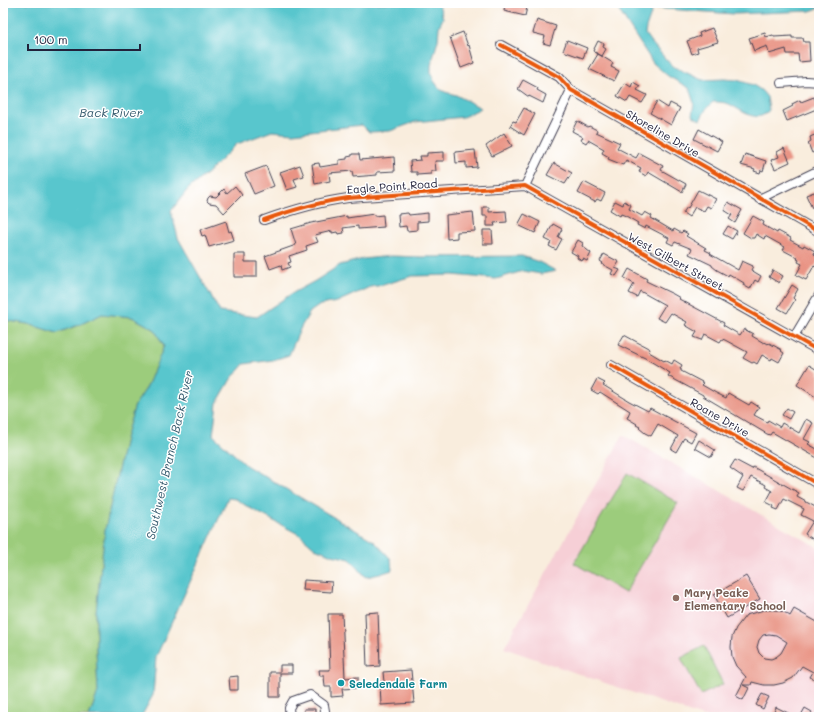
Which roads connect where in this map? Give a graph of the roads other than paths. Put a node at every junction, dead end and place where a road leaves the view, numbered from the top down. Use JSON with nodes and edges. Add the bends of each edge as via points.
{"nodes":[{"id":1,"x":501,"y":45,"type":"dead end"},
{"id":2,"x":819,"y":82,"type":"edge"},
{"id":3,"x":781,"y":83,"type":"dead end"},
{"id":4,"x":571,"y":90,"type":"junction"},
{"id":5,"x":819,"y":170,"type":"edge"},
{"id":6,"x":525,"y":186,"type":"junction"},
{"id":7,"x":759,"y":198,"type":"junction"},
{"id":8,"x":264,"y":220,"type":"dead end"},
{"id":9,"x":819,"y":232,"type":"edge"},
{"id":10,"x":819,"y":295,"type":"edge"},
{"id":11,"x":794,"y":337,"type":"junction"},
{"id":12,"x":819,"y":351,"type":"edge"},
{"id":13,"x":612,"y":365,"type":"dead end"},
{"id":14,"x":819,"y":485,"type":"edge"},
{"id":15,"x":290,"y":717,"type":"edge"},
{"id":16,"x":326,"y":717,"type":"edge"}],
"edges":[{"from":1,"to":4,"type":"street","name":"Shoreline Drive","via":[[559,77]]},
{"from":2,"to":3,"type":"street"},
{"from":4,"to":6,"type":"street"},
{"from":4,"to":7,"type":"street","name":"Shoreline Drive"},
{"from":5,"to":7,"type":"street"},
{"from":6,"to":8,"type":"street","name":"Eagle Point Road","via":[[327,201]]},
{"from":6,"to":11,"type":"street","name":"West Gilbert Street"},
{"from":7,"to":9,"type":"street","name":"Shoreline Drive"},
{"from":10,"to":11,"type":"street"},
{"from":11,"to":12,"type":"street","name":"West Gilbert Street"},
{"from":13,"to":14,"type":"street","name":"Roane Drive"},
{"from":15,"to":16,"type":"street","via":[[289,708],[293,701],[310,695],[324,704]]}]}
